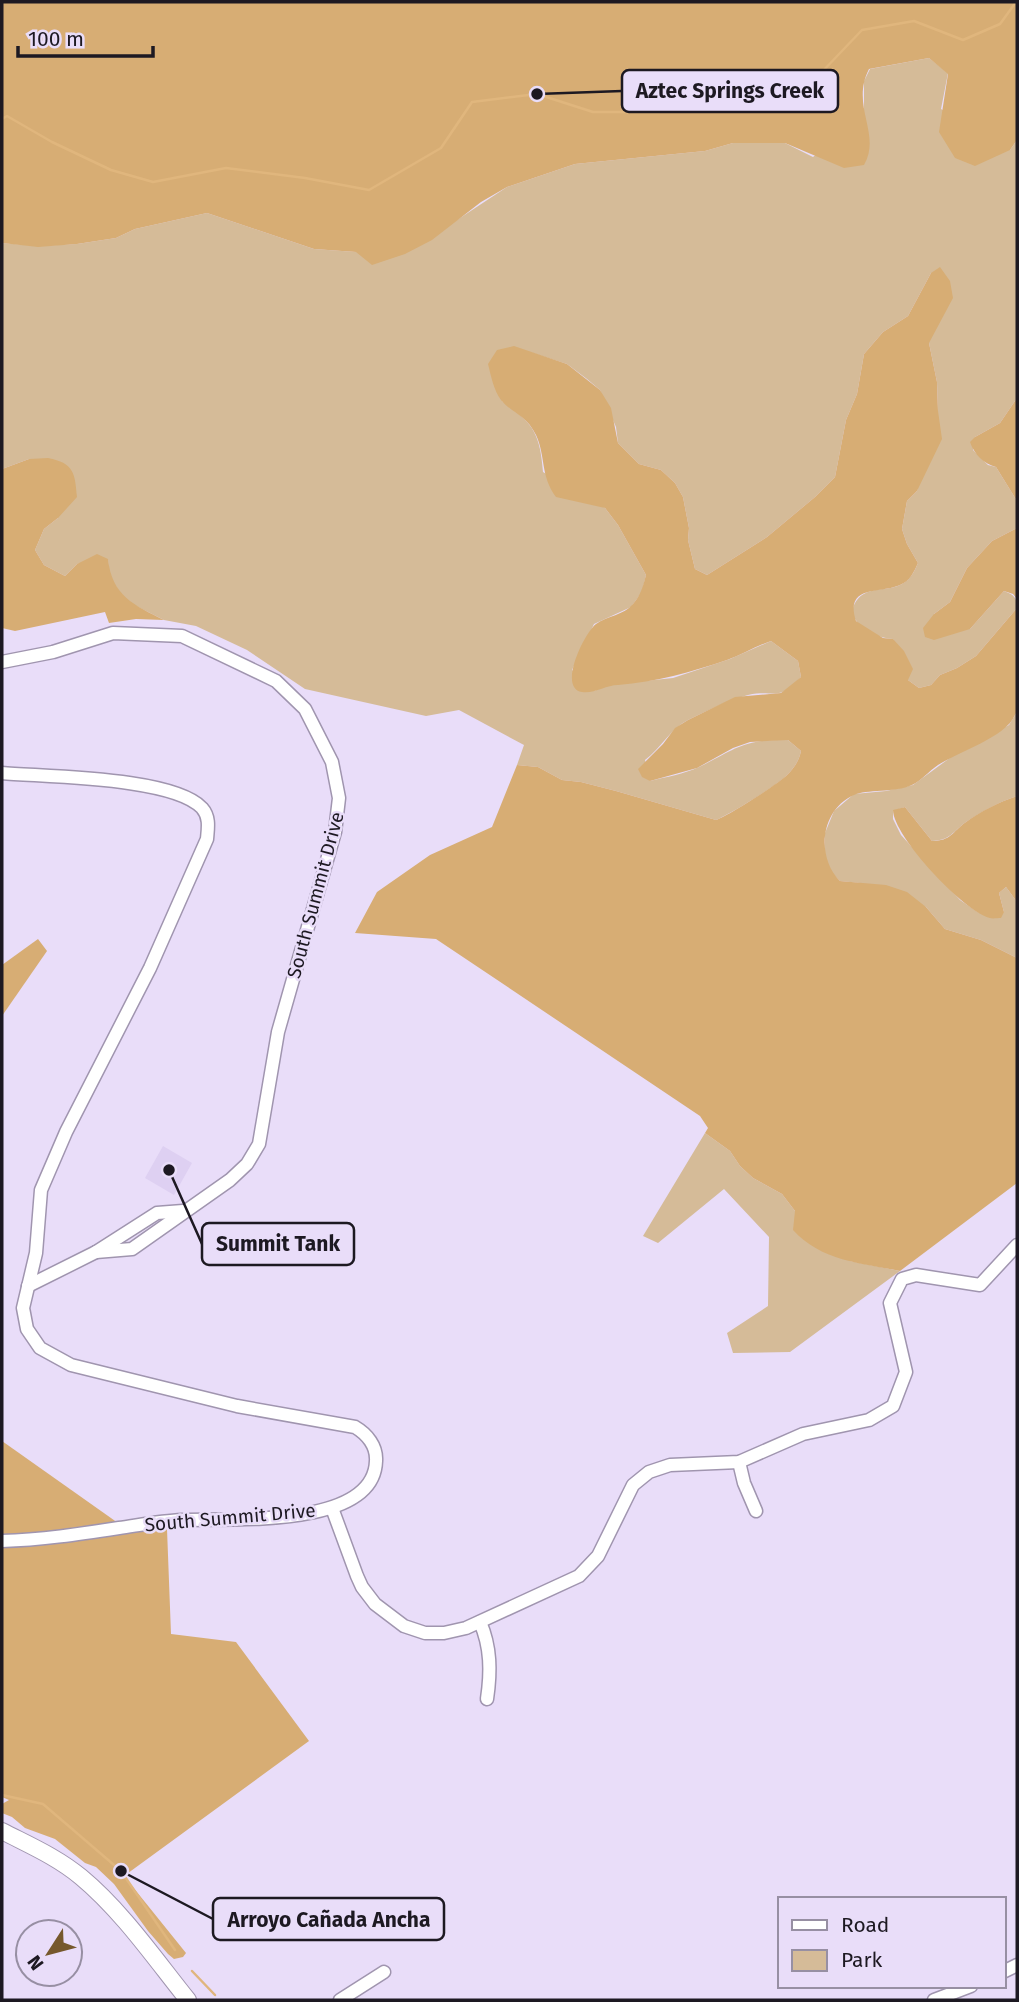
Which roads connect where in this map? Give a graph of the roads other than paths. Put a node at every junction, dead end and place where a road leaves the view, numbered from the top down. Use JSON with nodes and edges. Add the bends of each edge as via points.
{"nodes":[{"id":1,"x":2,"y":662,"type":"edge"},
{"id":2,"x":2,"y":773,"type":"edge"},
{"id":3,"x":1017,"y":1245,"type":"edge"},
{"id":4,"x":28,"y":1286,"type":"junction"},
{"id":5,"x":738,"y":1462,"type":"junction"},
{"id":6,"x":332,"y":1508,"type":"junction"},
{"id":7,"x":756,"y":1511,"type":"dead end"},
{"id":8,"x":2,"y":1541,"type":"edge"},
{"id":9,"x":480,"y":1622,"type":"junction"},
{"id":10,"x":487,"y":1699,"type":"dead end"},
{"id":11,"x":2,"y":1831,"type":"edge"},
{"id":12,"x":384,"y":1972,"type":"dead end"},
{"id":13,"x":966,"y":1988,"type":"edge"},
{"id":14,"x":188,"y":2000,"type":"edge"},
{"id":15,"x":340,"y":2000,"type":"edge"},
{"id":16,"x":934,"y":2000,"type":"edge"}],
"edges":[{"from":1,"to":4,"type":"street","name":"South Summit Drive","via":[[113,633],[182,636],[276,681],[305,709],[332,762],[340,798],[335,832],[278,1032],[259,1144],[247,1164],[185,1211],[156,1213],[96,1252]]},
{"from":2,"to":4,"type":"street","name":"South Summit Drive","via":[[131,783],[183,795],[203,809],[209,822],[207,839],[150,968],[41,1190]]},
{"from":3,"to":5,"type":"street","via":[[980,1285],[916,1275],[902,1279],[890,1303],[906,1373],[893,1406],[869,1420],[803,1433]]},
{"from":4,"to":6,"type":"street","name":"South Summit Drive","via":[[23,1308],[27,1329],[40,1348],[71,1365],[247,1408],[347,1424],[362,1431],[375,1450],[372,1479],[358,1495]]},
{"from":5,"to":7,"type":"street"},
{"from":5,"to":9,"type":"street","via":[[670,1465],[649,1472],[633,1485],[598,1556],[579,1576]]},
{"from":6,"to":8,"type":"street","name":"South Summit Drive"},
{"from":6,"to":9,"type":"street","via":[[362,1587],[385,1613],[425,1633],[455,1631]]},
{"from":9,"to":10,"type":"street","via":[[491,1672]]},
{"from":11,"to":14,"type":"main road","via":[[55,1858],[82,1878]]},
{"from":12,"to":15,"type":"street"},
{"from":13,"to":16,"type":"street"}]}
